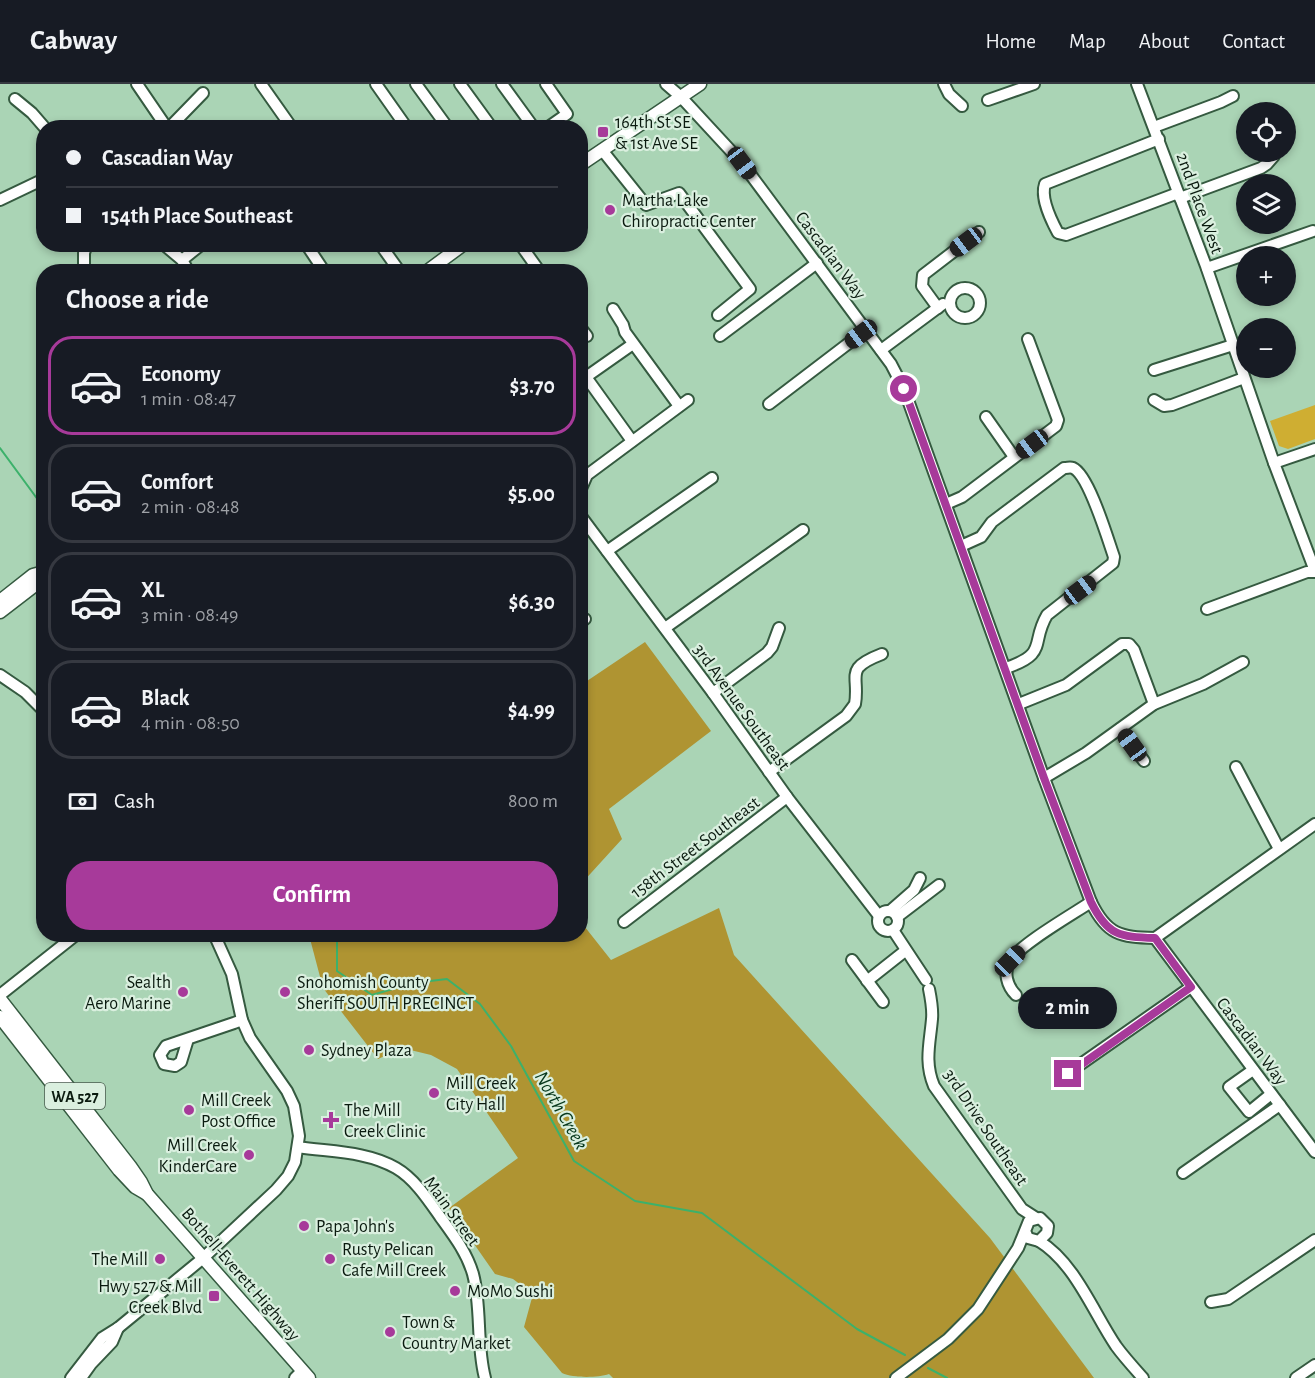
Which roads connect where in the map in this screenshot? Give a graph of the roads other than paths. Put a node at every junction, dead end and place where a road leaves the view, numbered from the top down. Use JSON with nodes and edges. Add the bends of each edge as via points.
{"nodes":[{"id":1,"x":137,"y":84,"type":"edge"},
{"id":2,"x":261,"y":84,"type":"edge"},
{"id":3,"x":376,"y":84,"type":"edge"},
{"id":4,"x":416,"y":84,"type":"edge"},
{"id":5,"x":460,"y":84,"type":"edge"},
{"id":6,"x":502,"y":84,"type":"edge"},
{"id":7,"x":546,"y":84,"type":"edge"},
{"id":8,"x":666,"y":84,"type":"edge"},
{"id":9,"x":700,"y":84,"type":"edge"},
{"id":10,"x":944,"y":84,"type":"edge"},
{"id":11,"x":1034,"y":84,"type":"edge"},
{"id":12,"x":1137,"y":84,"type":"edge"},
{"id":13,"x":203,"y":93,"type":"dead end"},
{"id":14,"x":1233,"y":96,"type":"dead end"},
{"id":15,"x":681,"y":97,"type":"junction"},
{"id":16,"x":15,"y":99,"type":"dead end"},
{"id":17,"x":988,"y":100,"type":"dead end"},
{"id":18,"x":962,"y":106,"type":"dead end"},
{"id":19,"x":38,"y":120,"type":"edge"},
{"id":20,"x":162,"y":120,"type":"edge"},
{"id":21,"x":176,"y":120,"type":"edge"},
{"id":22,"x":286,"y":120,"type":"edge"},
{"id":23,"x":401,"y":120,"type":"edge"},
{"id":24,"x":442,"y":120,"type":"edge"},
{"id":25,"x":486,"y":120,"type":"edge"},
{"id":26,"x":528,"y":120,"type":"edge"},
{"id":27,"x":558,"y":120,"type":"edge"},
{"id":28,"x":1154,"y":127,"type":"junction"},
{"id":29,"x":1159,"y":139,"type":"junction"},
{"id":30,"x":602,"y":150,"type":"junction"},
{"id":31,"x":588,"y":160,"type":"edge"},
{"id":32,"x":1269,"y":162,"type":"edge"},
{"id":33,"x":36,"y":182,"type":"edge"},
{"id":34,"x":1179,"y":196,"type":"junction"},
{"id":35,"x":0,"y":200,"type":"edge"},
{"id":36,"x":1313,"y":231,"type":"dead end"},
{"id":37,"x":979,"y":232,"type":"dead end"},
{"id":38,"x":172,"y":252,"type":"edge"},
{"id":39,"x":192,"y":252,"type":"edge"},
{"id":40,"x":453,"y":252,"type":"edge"},
{"id":41,"x":182,"y":260,"type":"junction"},
{"id":42,"x":817,"y":263,"type":"junction"},
{"id":43,"x":184,"y":264,"type":"edge"},
{"id":44,"x":437,"y":264,"type":"edge"},
{"id":45,"x":1207,"y":268,"type":"junction"},
{"id":46,"x":950,"y":298,"type":"dead end"},
{"id":47,"x":938,"y":308,"type":"junction"},
{"id":48,"x":613,"y":309,"type":"dead end"},
{"id":49,"x":718,"y":315,"type":"dead end"},
{"id":50,"x":866,"y":330,"type":"junction"},
{"id":51,"x":720,"y":336,"type":"dead end"},
{"id":52,"x":1028,"y":339,"type":"dead end"},
{"id":53,"x":633,"y":344,"type":"junction"},
{"id":54,"x":1233,"y":345,"type":"junction"},
{"id":55,"x":881,"y":350,"type":"junction"},
{"id":56,"x":1236,"y":354,"type":"edge"},
{"id":57,"x":1154,"y":370,"type":"dead end"},
{"id":58,"x":588,"y":373,"type":"edge"},
{"id":59,"x":1244,"y":378,"type":"joint"},
{"id":60,"x":588,"y":383,"type":"edge"},
{"id":61,"x":1154,"y":400,"type":"dead end"},
{"id":62,"x":769,"y":404,"type":"dead end"},
{"id":63,"x":986,"y":417,"type":"dead end"},
{"id":64,"x":632,"y":441,"type":"junction"},
{"id":65,"x":1315,"y":449,"type":"edge"},
{"id":66,"x":1014,"y":458,"type":"junction"},
{"id":67,"x":1274,"y":464,"type":"junction"},
{"id":68,"x":588,"y":468,"type":"edge"},
{"id":69,"x":712,"y":478,"type":"dead end"},
{"id":70,"x":946,"y":504,"type":"junction"},
{"id":71,"x":588,"y":525,"type":"edge"},
{"id":72,"x":803,"y":530,"type":"dead end"},
{"id":73,"x":961,"y":546,"type":"junction"},
{"id":74,"x":608,"y":551,"type":"junction"},
{"id":75,"x":1315,"y":572,"type":"edge"},
{"id":76,"x":36,"y":574,"type":"edge"},
{"id":77,"x":36,"y":584,"type":"edge"},
{"id":78,"x":0,"y":601,"type":"edge"},
{"id":79,"x":1207,"y":609,"type":"dead end"},
{"id":80,"x":0,"y":612,"type":"edge"},
{"id":81,"x":665,"y":628,"type":"junction"},
{"id":82,"x":779,"y":628,"type":"dead end"},
{"id":83,"x":882,"y":654,"type":"dead end"},
{"id":84,"x":1243,"y":662,"type":"dead end"},
{"id":85,"x":1006,"y":668,"type":"junction"},
{"id":86,"x":0,"y":675,"type":"edge"},
{"id":87,"x":713,"y":693,"type":"junction"},
{"id":88,"x":36,"y":703,"type":"edge"},
{"id":89,"x":1018,"y":704,"type":"junction"},
{"id":90,"x":1154,"y":704,"type":"junction"},
{"id":91,"x":1120,"y":729,"type":"junction"},
{"id":92,"x":1144,"y":761,"type":"dead end"},
{"id":93,"x":1236,"y":767,"type":"dead end"},
{"id":94,"x":769,"y":772,"type":"junction"},
{"id":95,"x":1044,"y":778,"type":"junction"},
{"id":96,"x":787,"y":797,"type":"junction"},
{"id":97,"x":1315,"y":824,"type":"edge"},
{"id":98,"x":1279,"y":849,"type":"junction"},
{"id":99,"x":920,"y":878,"type":"dead end"},
{"id":100,"x":939,"y":885,"type":"dead end"},
{"id":101,"x":1091,"y":902,"type":"junction"},
{"id":102,"x":893,"y":914,"type":"junction"},
{"id":103,"x":879,"y":916,"type":"junction"},
{"id":104,"x":624,"y":922,"type":"dead end"},
{"id":105,"x":893,"y":930,"type":"junction"},
{"id":106,"x":1155,"y":938,"type":"junction"},
{"id":107,"x":67,"y":942,"type":"edge"},
{"id":108,"x":218,"y":942,"type":"edge"},
{"id":109,"x":905,"y":951,"type":"junction"},
{"id":110,"x":852,"y":960,"type":"dead end"},
{"id":111,"x":867,"y":981,"type":"junction"},
{"id":112,"x":1191,"y":987,"type":"junction"},
{"id":113,"x":1016,"y":995,"type":"dead end"},
{"id":114,"x":0,"y":997,"type":"edge"},
{"id":115,"x":883,"y":1002,"type":"dead end"},
{"id":116,"x":0,"y":1008,"type":"edge"},
{"id":117,"x":0,"y":1017,"type":"edge"},
{"id":118,"x":242,"y":1020,"type":"junction"},
{"id":119,"x":188,"y":1039,"type":"dead end"},
{"id":120,"x":30,"y":1040,"type":"junction"},
{"id":121,"x":1253,"y":1070,"type":"junction"},
{"id":122,"x":1068,"y":1074,"type":"dead end"},
{"id":123,"x":1271,"y":1094,"type":"junction"},
{"id":124,"x":1280,"y":1106,"type":"junction"},
{"id":125,"x":1313,"y":1146,"type":"edge"},
{"id":126,"x":298,"y":1147,"type":"junction"},
{"id":127,"x":1183,"y":1173,"type":"dead end"},
{"id":128,"x":147,"y":1194,"type":"junction"},
{"id":129,"x":1022,"y":1209,"type":"junction"},
{"id":130,"x":1036,"y":1218,"type":"junction"},
{"id":131,"x":1025,"y":1229,"type":"junction"},
{"id":132,"x":1048,"y":1230,"type":"junction"},
{"id":133,"x":1315,"y":1240,"type":"edge"},
{"id":134,"x":1037,"y":1241,"type":"junction"},
{"id":135,"x":1018,"y":1248,"type":"junction"},
{"id":136,"x":1051,"y":1248,"type":"junction"},
{"id":137,"x":202,"y":1258,"type":"junction"},
{"id":138,"x":1211,"y":1302,"type":"dead end"},
{"id":139,"x":118,"y":1328,"type":"junction"},
{"id":140,"x":1315,"y":1365,"type":"edge"},
{"id":141,"x":302,"y":1376,"type":"edge"},
{"id":142,"x":70,"y":1378,"type":"edge"},
{"id":143,"x":81,"y":1378,"type":"edge"},
{"id":144,"x":485,"y":1378,"type":"edge"},
{"id":145,"x":896,"y":1378,"type":"edge"},
{"id":146,"x":1143,"y":1378,"type":"edge"},
{"id":147,"x":1296,"y":1378,"type":"edge"}],
"edges":[{"from":1,"to":20,"type":"street"},
{"from":2,"to":22,"type":"street"},
{"from":3,"to":23,"type":"street"},
{"from":4,"to":24,"type":"street"},
{"from":5,"to":25,"type":"street"},
{"from":6,"to":26,"type":"street"},
{"from":7,"to":27,"type":"street","via":[[567,114]]},
{"from":8,"to":15,"type":"street","name":"Cascadian Way"},
{"from":9,"to":15,"type":"main road"},
{"from":10,"to":18,"type":"street"},
{"from":11,"to":17,"type":"street"},
{"from":12,"to":28,"type":"street","name":"2nd Place West"},
{"from":13,"to":21,"type":"street"},
{"from":14,"to":28,"type":"street"},
{"from":15,"to":30,"type":"main road"},
{"from":15,"to":42,"type":"street","name":"Cascadian Way","via":[[742,163]]},
{"from":16,"to":19,"type":"street"},
{"from":28,"to":29,"type":"street","name":"2nd Place West"},
{"from":29,"to":34,"type":"street","name":"2nd Place West"},
{"from":29,"to":34,"type":"street","via":[[1045,184],[1042,192],[1058,233],[1066,235]]},
{"from":30,"to":31,"type":"main road"},
{"from":30,"to":49,"type":"street","via":[[646,205],[679,193],[750,290]]},
{"from":32,"to":34,"type":"street"},
{"from":33,"to":35,"type":"street"},
{"from":34,"to":45,"type":"street","name":"2nd Place West"},
{"from":36,"to":45,"type":"street"},
{"from":37,"to":47,"type":"street","via":[[923,275],[922,286]]},
{"from":38,"to":41,"type":"street"},
{"from":39,"to":41,"type":"street"},
{"from":40,"to":44,"type":"main road"},
{"from":41,"to":43,"type":"street"},
{"from":42,"to":50,"type":"street","name":"Cascadian Way"},
{"from":42,"to":51,"type":"street"},
{"from":45,"to":54,"type":"street","name":"2nd Place West"},
{"from":46,"to":47,"type":"street"},
{"from":47,"to":55,"type":"street"},
{"from":48,"to":53,"type":"street"},
{"from":50,"to":55,"type":"street","name":"Cascadian Way"},
{"from":50,"to":62,"type":"street"},
{"from":52,"to":66,"type":"street","via":[[1058,420]]},
{"from":53,"to":58,"type":"street"},
{"from":53,"to":64,"type":"street","via":[[684,403]]},
{"from":54,"to":56,"type":"street","name":"2nd Place West"},
{"from":54,"to":57,"type":"street"},
{"from":55,"to":70,"type":"street","name":"Cascadian Way","via":[[904,389]]},
{"from":59,"to":61,"type":"street","via":[[1172,405],[1164,406]]},
{"from":59,"to":67,"type":"street","name":"2nd Place West"},
{"from":60,"to":64,"type":"street"},
{"from":63,"to":66,"type":"street"},
{"from":64,"to":68,"type":"street"},
{"from":65,"to":67,"type":"street"},
{"from":66,"to":70,"type":"street","via":[[962,498]]},
{"from":67,"to":75,"type":"street","name":"2nd Place West"},
{"from":69,"to":74,"type":"street"},
{"from":70,"to":73,"type":"street","name":"Cascadian Way"},
{"from":71,"to":74,"type":"street","name":"3rd Avenue Southeast"},
{"from":72,"to":81,"type":"street"},
{"from":73,"to":85,"type":"street","name":"Cascadian Way"},
{"from":73,"to":85,"type":"street","via":[[981,537],[992,522],[1062,470],[1077,470],[1089,489],[1113,563],[1047,615],[1033,654]]},
{"from":74,"to":81,"type":"street","name":"3rd Avenue Southeast"},
{"from":75,"to":79,"type":"street"},
{"from":76,"to":78,"type":"main road"},
{"from":77,"to":80,"type":"main road"},
{"from":81,"to":87,"type":"street","name":"3rd Avenue Southeast"},
{"from":82,"to":87,"type":"street","via":[[767,654]]},
{"from":83,"to":94,"type":"street","via":[[856,671],[855,705],[846,716]]},
{"from":84,"to":90,"type":"street"},
{"from":85,"to":89,"type":"street","name":"Cascadian Way"},
{"from":86,"to":88,"type":"street"},
{"from":87,"to":94,"type":"street","name":"3rd Avenue Southeast"},
{"from":89,"to":90,"type":"street","via":[[1066,685],[1122,644],[1129,644]]},
{"from":89,"to":95,"type":"street","name":"Cascadian Way"},
{"from":90,"to":91,"type":"street"},
{"from":91,"to":92,"type":"street"},
{"from":91,"to":95,"type":"street"},
{"from":93,"to":98,"type":"street"},
{"from":94,"to":96,"type":"street","name":"3rd Avenue Southeast"},
{"from":95,"to":101,"type":"street","name":"Cascadian Way"},
{"from":96,"to":103,"type":"street","name":"3rd Avenue Southeast"},
{"from":96,"to":104,"type":"street","name":"158th Street Southeast"},
{"from":97,"to":98,"type":"street"},
{"from":98,"to":106,"type":"street"},
{"from":99,"to":102,"type":"street"},
{"from":100,"to":102,"type":"street"},
{"from":101,"to":106,"type":"street","name":"Cascadian Way","via":[[1099,920],[1119,933]]},
{"from":101,"to":113,"type":"street","via":[[1021,949],[1010,961],[1006,975],[1009,989]]},
{"from":102,"to":103,"type":"street","via":[[883,911]]},
{"from":102,"to":105,"type":"street","via":[[897,924]]},
{"from":103,"to":105,"type":"street","via":[[880,928]]},
{"from":105,"to":109,"type":"street"},
{"from":106,"to":112,"type":"street","name":"Cascadian Way"},
{"from":107,"to":114,"type":"street"},
{"from":108,"to":118,"type":"street","via":[[232,974]]},
{"from":109,"to":111,"type":"street"},
{"from":109,"to":129,"type":"street","name":"3rd Drive Southeast","via":[[928,985],[932,1017],[927,1059],[934,1086]]},
{"from":110,"to":111,"type":"street"},
{"from":111,"to":115,"type":"street"},
{"from":112,"to":121,"type":"street","name":"Cascadian Way"},
{"from":112,"to":122,"type":"street"},
{"from":114,"to":120,"type":"main road","name":"Bothell-Everett Highway","number":"WA 527"},
{"from":116,"to":120,"type":"main road"},
{"from":117,"to":128,"type":"main road","name":"Bothell-Everett Highway","number":"WA 527","via":[[119,1170]]},
{"from":118,"to":119,"type":"street"},
{"from":118,"to":126,"type":"street","via":[[291,1100],[298,1120]]},
{"from":120,"to":128,"type":"main road","name":"Bothell-Everett Highway","number":"WA 527","via":[[130,1166]]},
{"from":121,"to":123,"type":"street","name":"Cascadian Way"},
{"from":121,"to":123,"type":"street","via":[[1229,1087],[1249,1112]]},
{"from":123,"to":124,"type":"street","name":"Cascadian Way"},
{"from":124,"to":125,"type":"street","name":"Cascadian Way"},
{"from":124,"to":127,"type":"street"},
{"from":126,"to":137,"type":"street","via":[[282,1184]]},
{"from":126,"to":144,"type":"street","name":"Main Street","via":[[370,1157],[397,1168],[422,1192],[461,1246],[473,1274]]},
{"from":128,"to":137,"type":"main road","name":"Bothell-Everett Highway","number":"WA 527"},
{"from":129,"to":130,"type":"street","name":"3rd Drive Southeast"},
{"from":129,"to":131,"type":"street","name":"3rd Drive Southeast"},
{"from":130,"to":131,"type":"street"},
{"from":130,"to":132,"type":"street","via":[[1046,1223]]},
{"from":131,"to":134,"type":"street","via":[[1028,1238]]},
{"from":131,"to":135,"type":"street"},
{"from":132,"to":134,"type":"street"},
{"from":132,"to":136,"type":"street"},
{"from":133,"to":138,"type":"street","via":[[1228,1299]]},
{"from":134,"to":135,"type":"street"},
{"from":134,"to":136,"type":"street"},
{"from":135,"to":145,"type":"street","via":[[978,1309],[948,1339]]},
{"from":136,"to":146,"type":"street","via":[[1086,1294],[1116,1346]]},
{"from":137,"to":139,"type":"street"},
{"from":137,"to":141,"type":"main road","name":"Bothell-Everett Highway","number":"WA 527"},
{"from":139,"to":142,"type":"street","via":[[102,1338]]},
{"from":139,"to":143,"type":"street","via":[[112,1342]]},
{"from":140,"to":147,"type":"street"}]}
